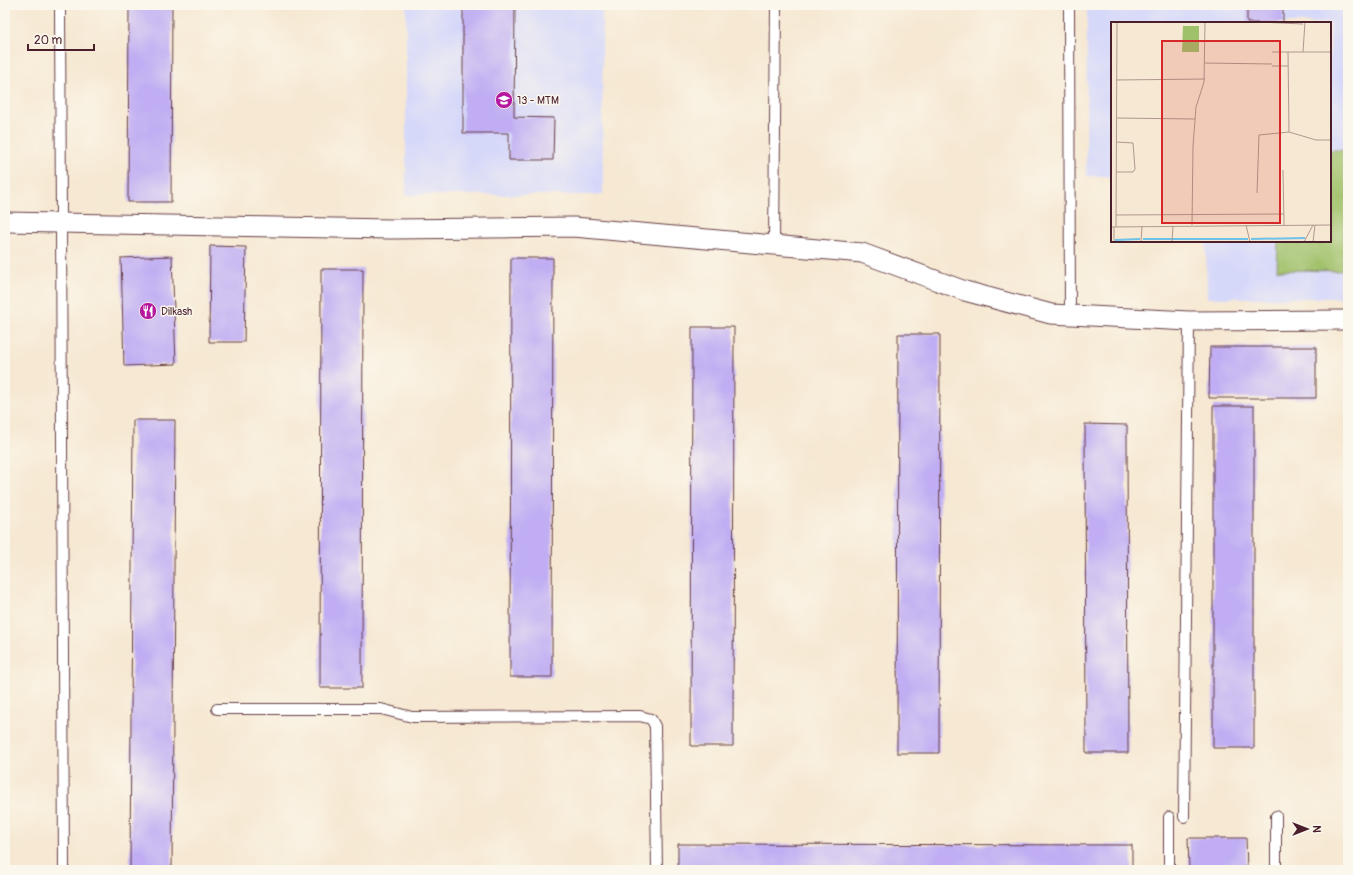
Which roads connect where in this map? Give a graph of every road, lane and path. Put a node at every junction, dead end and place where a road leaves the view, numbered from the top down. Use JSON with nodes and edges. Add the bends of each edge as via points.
{"nodes":[{"id":1,"x":60,"y":5,"type":"edge"},
{"id":2,"x":776,"y":5,"type":"edge"},
{"id":3,"x":1069,"y":5,"type":"edge"},
{"id":4,"x":5,"y":222,"type":"edge"},
{"id":5,"x":61,"y":223,"type":"junction"},
{"id":6,"x":774,"y":245,"type":"junction"},
{"id":7,"x":1070,"y":315,"type":"junction"},
{"id":8,"x":1348,"y":320,"type":"edge"},
{"id":9,"x":1189,"y":321,"type":"junction"},
{"id":10,"x":217,"y":709,"type":"dead end"},
{"id":11,"x":1276,"y":816,"type":"dead end"},
{"id":12,"x":1168,"y":817,"type":"dead end"},
{"id":13,"x":1184,"y":817,"type":"dead end"},
{"id":14,"x":64,"y":870,"type":"edge"},
{"id":15,"x":657,"y":870,"type":"edge"},
{"id":16,"x":1169,"y":870,"type":"edge"},
{"id":17,"x":1276,"y":870,"type":"edge"}],
"edges":[{"from":1,"to":5,"type":"lane"},
{"from":2,"to":6,"type":"lane"},
{"from":3,"to":7,"type":"lane"},
{"from":4,"to":5,"type":"street"},
{"from":5,"to":6,"type":"street","via":[[391,229],[574,227]]},
{"from":5,"to":14,"type":"lane"},
{"from":6,"to":7,"type":"street","via":[[862,253],[965,291],[1051,314]]},
{"from":7,"to":9,"type":"street"},
{"from":8,"to":9,"type":"street"},
{"from":9,"to":13,"type":"lane"},
{"from":10,"to":15,"type":"lane","via":[[381,709],[412,717],[640,716],[651,719],[656,726]]},
{"from":11,"to":17,"type":"lane"},
{"from":12,"to":16,"type":"lane"}]}
